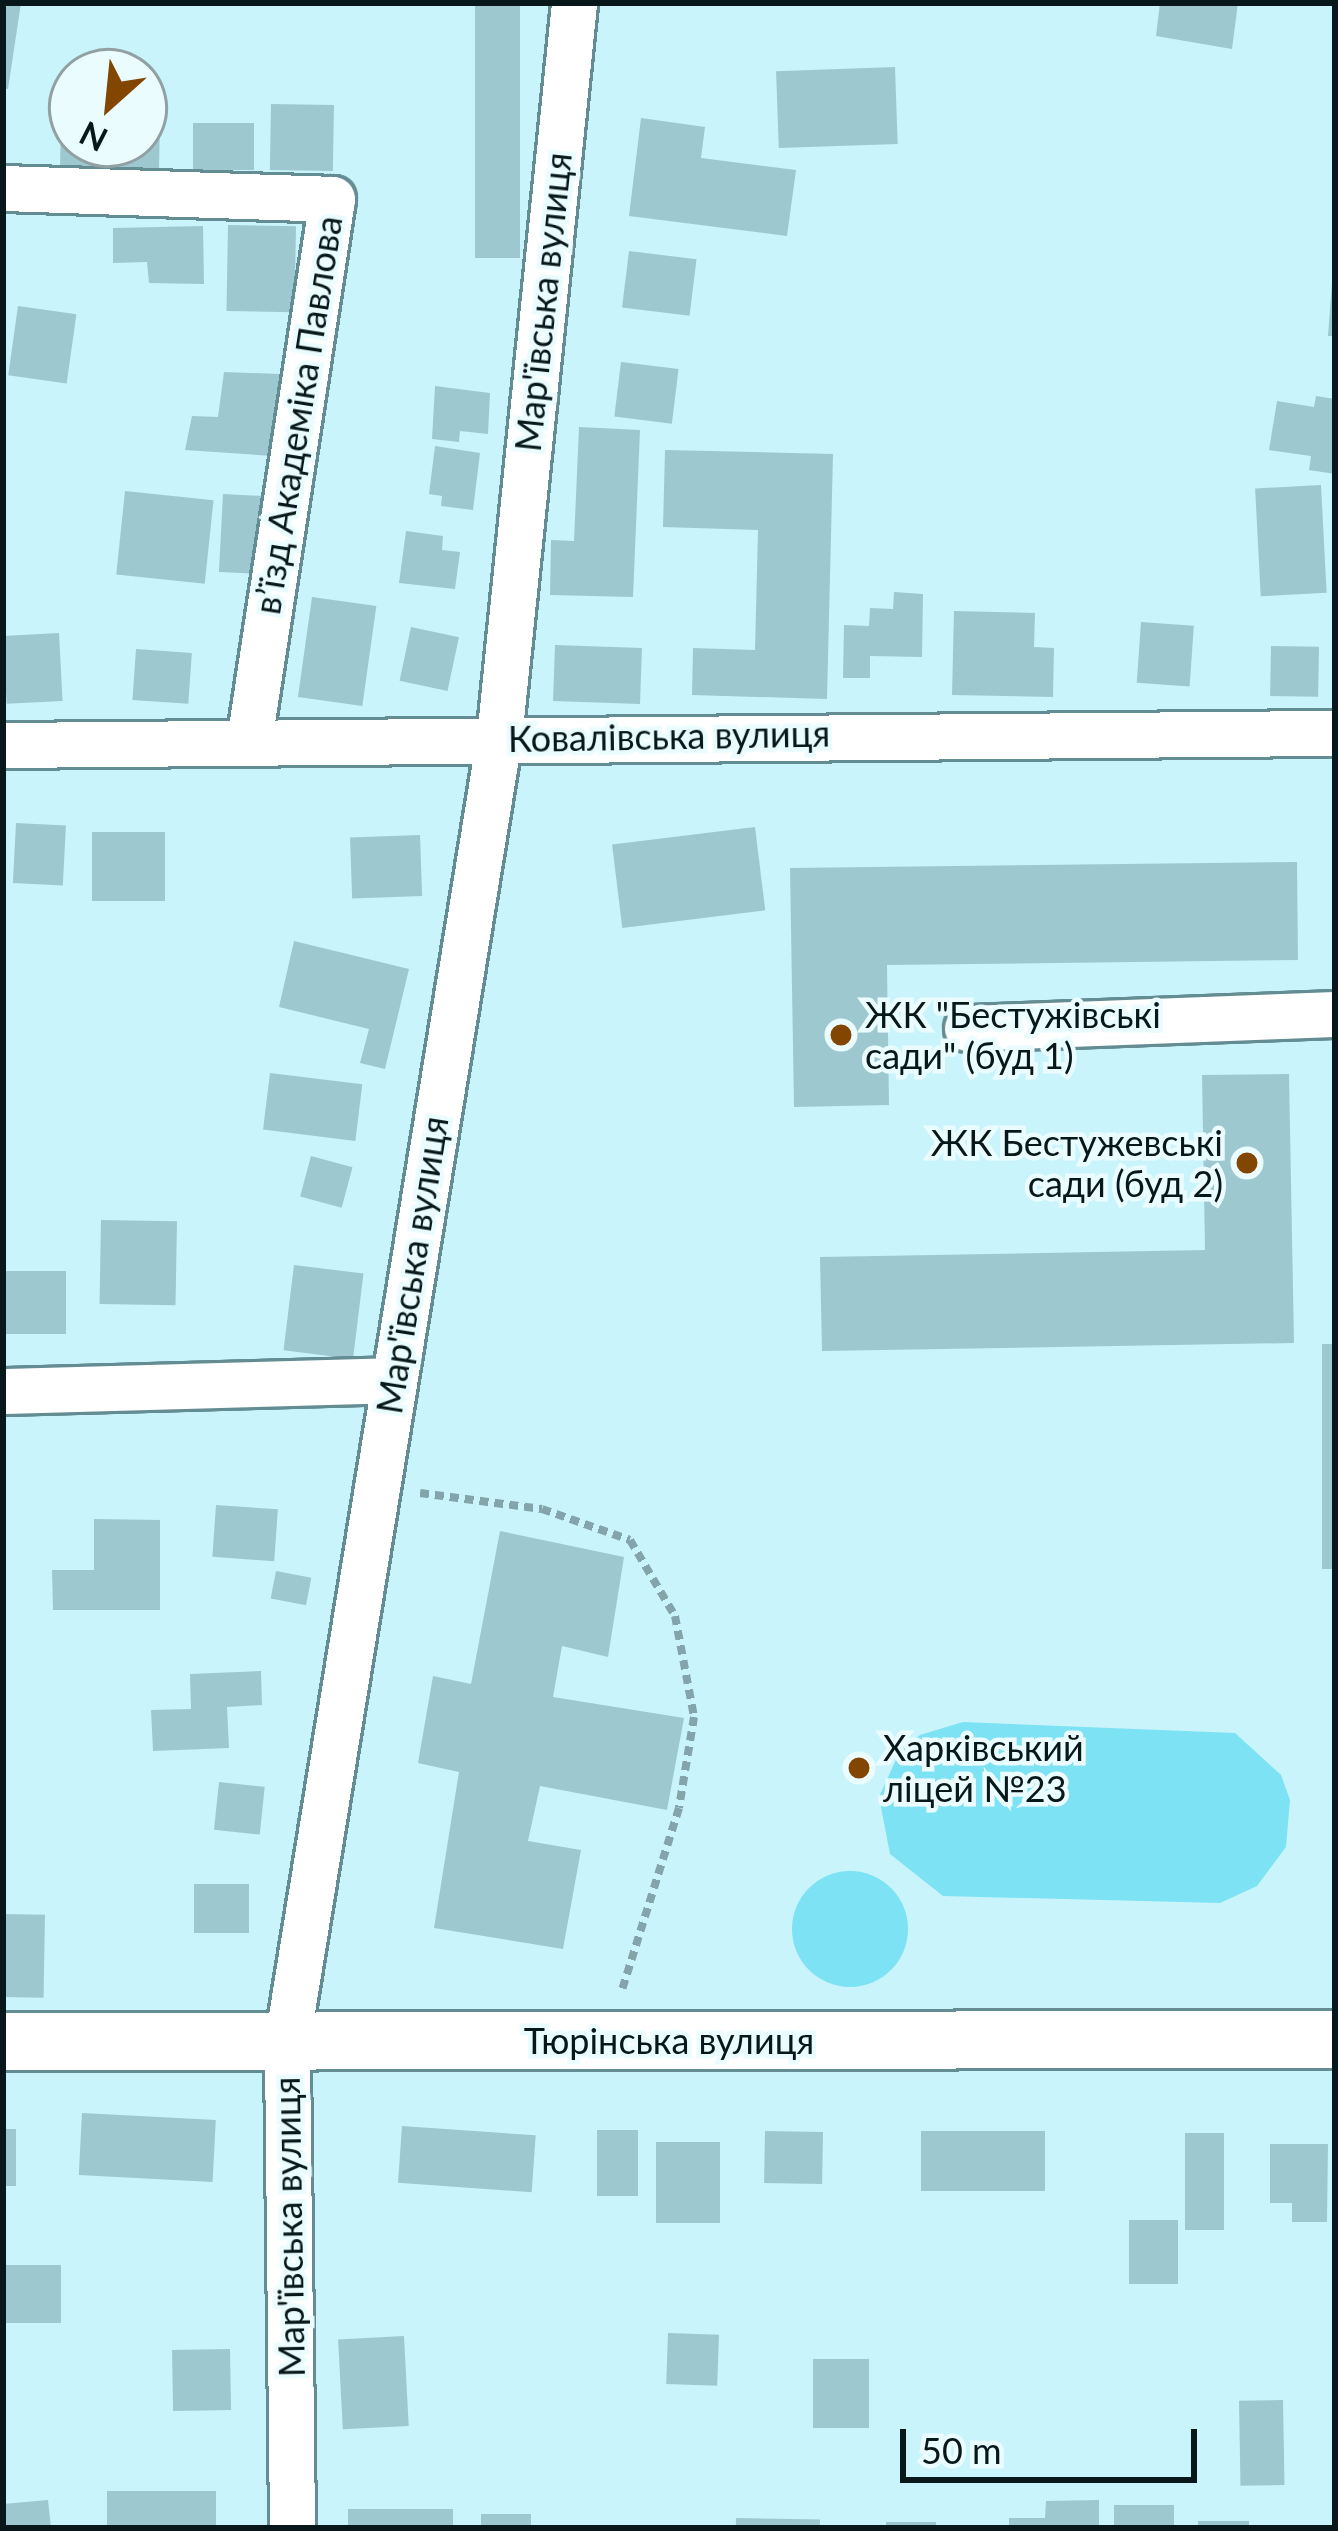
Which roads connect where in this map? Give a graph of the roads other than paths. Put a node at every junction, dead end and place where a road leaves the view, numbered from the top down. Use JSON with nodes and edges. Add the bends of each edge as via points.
{"nodes":[{"id":1,"x":574,"y":3,"type":"edge"},
{"id":2,"x":3,"y":188,"type":"edge"},
{"id":3,"x":1335,"y":733,"type":"edge"},
{"id":4,"x":499,"y":738,"type":"junction"},
{"id":5,"x":249,"y":741,"type":"junction"},
{"id":6,"x":3,"y":745,"type":"edge"},
{"id":7,"x":1335,"y":1014,"type":"edge"},
{"id":8,"x":967,"y":1028,"type":"dead end"},
{"id":9,"x":394,"y":1380,"type":"junction"},
{"id":10,"x":3,"y":1390,"type":"edge"},
{"id":11,"x":1335,"y":2039,"type":"edge"},
{"id":12,"x":3,"y":2041,"type":"edge"},
{"id":13,"x":287,"y":2041,"type":"junction"},
{"id":14,"x":292,"y":2528,"type":"edge"}],
"edges":[{"from":1,"to":4,"type":"street","name":"Мар'ївська вулиця"},
{"from":2,"to":5,"type":"street","name":"в’їзд Академіка Павлова","via":[[332,199]]},
{"from":3,"to":4,"type":"street","name":"Ковалівська вулиця"},
{"from":4,"to":5,"type":"street","name":"Ковалівська вулиця"},
{"from":4,"to":9,"type":"street","name":"Мар'ївська вулиця"},
{"from":5,"to":6,"type":"street","name":"Ковалівська вулиця"},
{"from":7,"to":8,"type":"street"},
{"from":9,"to":10,"type":"street"},
{"from":9,"to":13,"type":"street","name":"Мар'ївська вулиця"},
{"from":11,"to":13,"type":"main road","name":"Тюрінська вулиця"},
{"from":12,"to":13,"type":"main road","name":"Тюрінська вулиця"},
{"from":13,"to":14,"type":"street","name":"Мар'ївська вулиця"}]}
